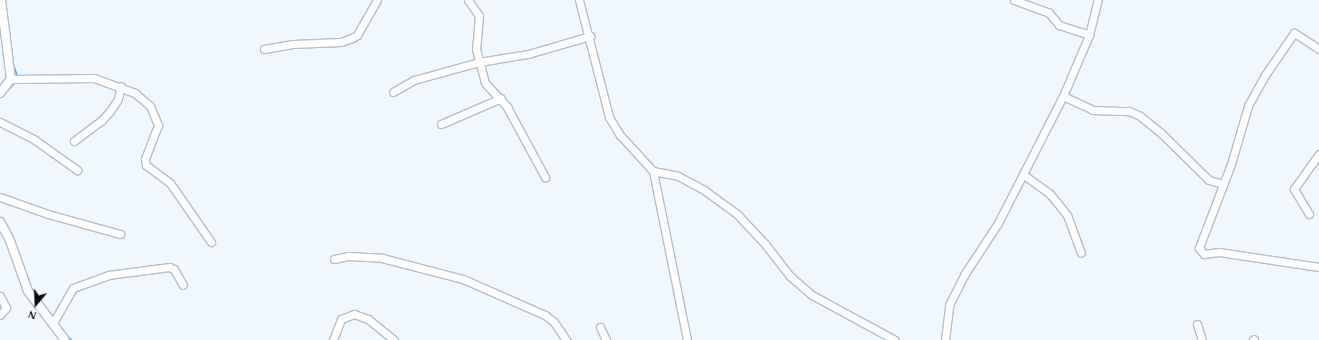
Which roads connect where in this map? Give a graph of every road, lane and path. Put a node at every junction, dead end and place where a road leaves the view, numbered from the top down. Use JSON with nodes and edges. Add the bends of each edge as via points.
{"nodes":[{"id":1,"x":1,"y":0,"type":"edge"},
{"id":2,"x":377,"y":0,"type":"edge"},
{"id":3,"x":468,"y":0,"type":"edge"},
{"id":4,"x":579,"y":0,"type":"edge"},
{"id":5,"x":1014,"y":0,"type":"edge"},
{"id":6,"x":1098,"y":0,"type":"edge"},
{"id":7,"x":1024,"y":2,"type":"edge"},
{"id":8,"x":1089,"y":35,"type":"junction"},
{"id":9,"x":590,"y":36,"type":"junction"},
{"id":10,"x":264,"y":49,"type":"dead end"},
{"id":11,"x":1319,"y":49,"type":"edge"},
{"id":12,"x":480,"y":62,"type":"junction"},
{"id":13,"x":11,"y":79,"type":"junction"},
{"id":14,"x":121,"y":86,"type":"junction"},
{"id":15,"x":393,"y":92,"type":"dead end"},
{"id":16,"x":0,"y":93,"type":"edge"},
{"id":17,"x":1063,"y":96,"type":"junction"},
{"id":18,"x":501,"y":98,"type":"junction"},
{"id":19,"x":0,"y":122,"type":"edge"},
{"id":20,"x":441,"y":124,"type":"dead end"},
{"id":21,"x":74,"y":141,"type":"dead end"},
{"id":22,"x":1319,"y":154,"type":"edge"},
{"id":23,"x":77,"y":170,"type":"dead end"},
{"id":24,"x":653,"y":171,"type":"junction"},
{"id":25,"x":1024,"y":175,"type":"junction"},
{"id":26,"x":545,"y":177,"type":"dead end"},
{"id":27,"x":1223,"y":184,"type":"junction"},
{"id":28,"x":0,"y":196,"type":"edge"},
{"id":29,"x":1309,"y":214,"type":"dead end"},
{"id":30,"x":0,"y":222,"type":"edge"},
{"id":31,"x":120,"y":234,"type":"dead end"},
{"id":32,"x":211,"y":242,"type":"dead end"},
{"id":33,"x":1081,"y":253,"type":"dead end"},
{"id":34,"x":334,"y":259,"type":"dead end"},
{"id":35,"x":1319,"y":267,"type":"edge"},
{"id":36,"x":183,"y":286,"type":"dead end"},
{"id":37,"x":0,"y":296,"type":"edge"},
{"id":38,"x":0,"y":316,"type":"edge"},
{"id":39,"x":52,"y":323,"type":"junction"},
{"id":40,"x":1197,"y":324,"type":"dead end"},
{"id":41,"x":600,"y":327,"type":"dead end"},
{"id":42,"x":65,"y":340,"type":"edge"},
{"id":43,"x":333,"y":340,"type":"edge"},
{"id":44,"x":394,"y":340,"type":"edge"},
{"id":45,"x":566,"y":340,"type":"edge"},
{"id":46,"x":606,"y":340,"type":"edge"},
{"id":47,"x":687,"y":340,"type":"edge"},
{"id":48,"x":895,"y":340,"type":"edge"},
{"id":49,"x":945,"y":340,"type":"edge"},
{"id":50,"x":1202,"y":340,"type":"edge"}],
"edges":[{"from":1,"to":13,"type":"street"},
{"from":2,"to":10,"type":"street","via":[[357,35],[352,38],[341,42],[293,44]]},
{"from":3,"to":12,"type":"street","via":[[479,16],[476,49]]},
{"from":4,"to":9,"type":"street"},
{"from":5,"to":7,"type":"street"},
{"from":6,"to":8,"type":"street"},
{"from":7,"to":8,"type":"street","via":[[1049,13],[1059,24]]},
{"from":8,"to":17,"type":"street"},
{"from":9,"to":12,"type":"street","via":[[528,54]]},
{"from":9,"to":24,"type":"street","via":[[609,117],[620,135]]},
{"from":11,"to":27,"type":"street","via":[[1295,33],[1281,50],[1248,106]]},
{"from":12,"to":15,"type":"street","via":[[414,80]]},
{"from":12,"to":18,"type":"street","via":[[485,83]]},
{"from":13,"to":14,"type":"street","via":[[83,77]]},
{"from":13,"to":16,"type":"street"},
{"from":14,"to":21,"type":"street","via":[[118,99],[110,111]]},
{"from":14,"to":32,"type":"street","via":[[135,93],[150,106],[156,120],[157,129],[145,160],[146,165],[170,183]]},
{"from":17,"to":25,"type":"street"},
{"from":17,"to":27,"type":"street","via":[[1093,110],[1129,111],[1140,116],[1209,180]]},
{"from":18,"to":20,"type":"street"},
{"from":18,"to":26,"type":"street"},
{"from":19,"to":23,"type":"street","via":[[35,140]]},
{"from":22,"to":29,"type":"street","via":[[1294,188]]},
{"from":24,"to":47,"type":"street"},
{"from":24,"to":48,"type":"street","via":[[678,176],[704,190],[737,214],[790,276],[812,295]]},
{"from":25,"to":33,"type":"street","via":[[1050,194],[1067,215]]},
{"from":25,"to":49,"type":"street","via":[[956,291],[947,316]]},
{"from":27,"to":35,"type":"street","via":[[1199,248],[1200,252],[1229,253]]},
{"from":28,"to":31,"type":"street","via":[[48,214]]},
{"from":30,"to":39,"type":"street","via":[[9,238],[28,291]]},
{"from":34,"to":45,"type":"street","via":[[348,256],[382,258],[463,279],[545,315],[554,322]]},
{"from":36,"to":39,"type":"street","via":[[174,269],[169,267],[108,275],[73,288]]},
{"from":37,"to":38,"type":"street","via":[[6,308]]},
{"from":39,"to":42,"type":"street"},
{"from":40,"to":50,"type":"street"},
{"from":41,"to":46,"type":"street"},
{"from":43,"to":44,"type":"street","via":[[341,319],[354,314],[368,319]]}]}
